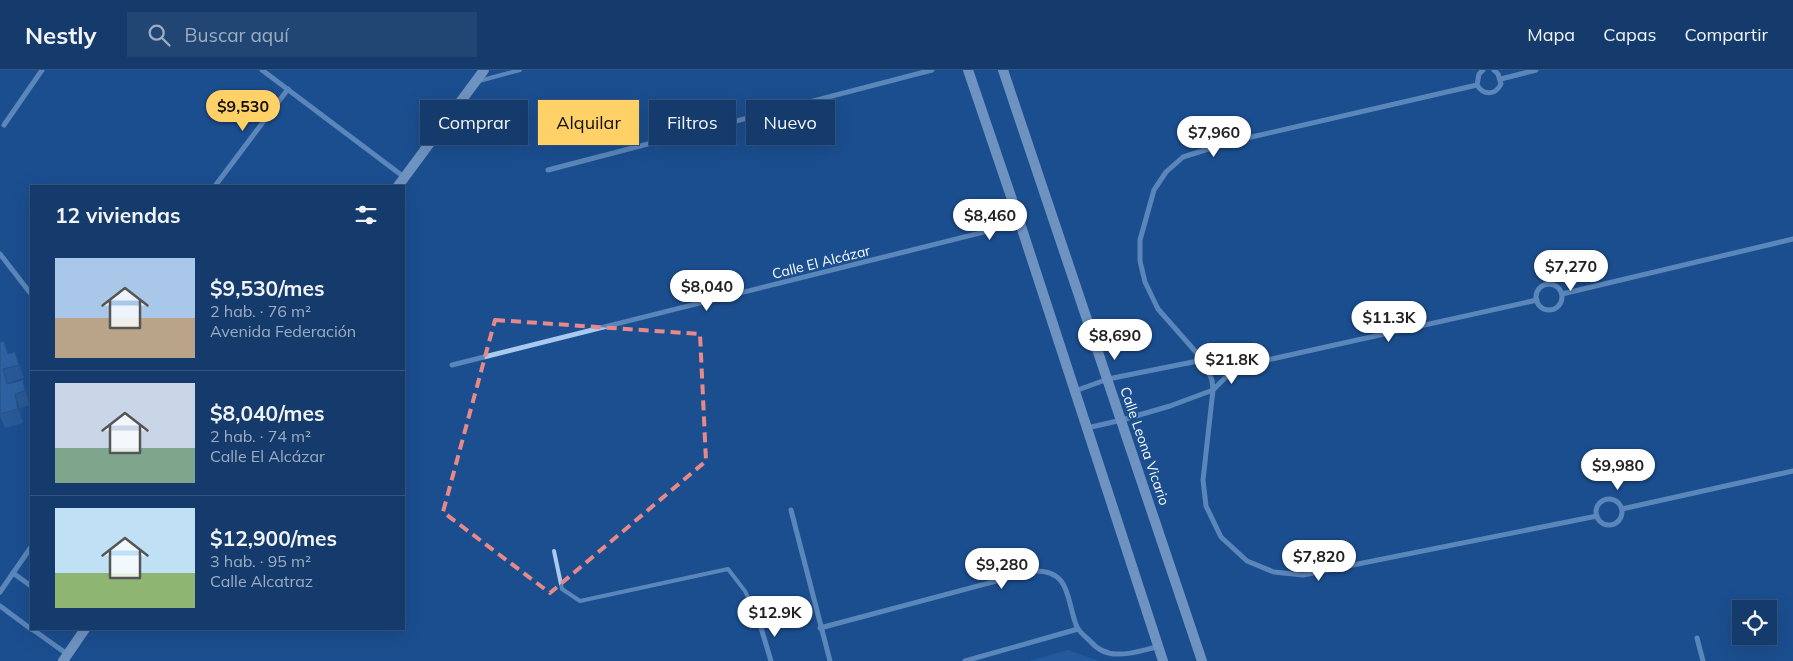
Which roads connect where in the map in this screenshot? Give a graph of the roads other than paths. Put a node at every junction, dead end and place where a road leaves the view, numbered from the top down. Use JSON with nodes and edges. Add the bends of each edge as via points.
{"nodes":[{"id":1,"x":42,"y":70,"type":"edge"},
{"id":2,"x":262,"y":70,"type":"edge"},
{"id":3,"x":484,"y":70,"type":"edge"},
{"id":4,"x":520,"y":70,"type":"edge"},
{"id":5,"x":932,"y":70,"type":"edge"},
{"id":6,"x":968,"y":70,"type":"edge"},
{"id":7,"x":1003,"y":70,"type":"edge"},
{"id":8,"x":1483,"y":70,"type":"edge"},
{"id":9,"x":1494,"y":70,"type":"edge"},
{"id":10,"x":1536,"y":70,"type":"edge"},
{"id":11,"x":1501,"y":79,"type":"junction"},
{"id":12,"x":474,"y":83,"type":"junction"},
{"id":13,"x":1477,"y":85,"type":"junction"},
{"id":14,"x":288,"y":89,"type":"junction"},
{"id":15,"x":4,"y":125,"type":"dead end"},
{"id":16,"x":548,"y":170,"type":"dead end"},
{"id":17,"x":404,"y":177,"type":"junction"},
{"id":18,"x":215,"y":185,"type":"edge"},
{"id":19,"x":399,"y":185,"type":"edge"},
{"id":20,"x":1020,"y":223,"type":"junction"},
{"id":21,"x":1793,"y":239,"type":"edge"},
{"id":22,"x":0,"y":254,"type":"edge"},
{"id":23,"x":30,"y":293,"type":"edge"},
{"id":24,"x":1562,"y":294,"type":"junction"},
{"id":25,"x":1537,"y":300,"type":"junction"},
{"id":26,"x":1203,"y":360,"type":"junction"},
{"id":27,"x":452,"y":365,"type":"dead end"},
{"id":28,"x":1236,"y":367,"type":"junction"},
{"id":29,"x":1108,"y":380,"type":"junction"},
{"id":30,"x":1213,"y":390,"type":"junction"},
{"id":31,"x":1075,"y":391,"type":"junction"},
{"id":32,"x":1122,"y":420,"type":"junction"},
{"id":33,"x":1087,"y":428,"type":"junction"},
{"id":34,"x":1793,"y":471,"type":"edge"},
{"id":35,"x":1622,"y":509,"type":"junction"},
{"id":36,"x":791,"y":510,"type":"dead end"},
{"id":37,"x":1597,"y":516,"type":"junction"},
{"id":38,"x":30,"y":549,"type":"edge"},
{"id":39,"x":554,"y":551,"type":"dead end"},
{"id":40,"x":14,"y":573,"type":"junction"},
{"id":41,"x":30,"y":585,"type":"edge"},
{"id":42,"x":0,"y":592,"type":"edge"},
{"id":43,"x":0,"y":606,"type":"edge"},
{"id":44,"x":759,"y":621,"type":"joint"},
{"id":45,"x":30,"y":628,"type":"edge"},
{"id":46,"x":820,"y":628,"type":"junction"},
{"id":47,"x":1078,"y":629,"type":"junction"},
{"id":48,"x":32,"y":630,"type":"edge"},
{"id":49,"x":84,"y":630,"type":"edge"},
{"id":50,"x":1697,"y":638,"type":"dead end"},
{"id":51,"x":1158,"y":647,"type":"junction"},
{"id":52,"x":65,"y":658,"type":"edge"},
{"id":53,"x":771,"y":661,"type":"edge"},
{"id":54,"x":830,"y":661,"type":"edge"},
{"id":55,"x":966,"y":661,"type":"edge"},
{"id":56,"x":1163,"y":661,"type":"edge"},
{"id":57,"x":1202,"y":661,"type":"edge"},
{"id":58,"x":1703,"y":661,"type":"edge"}],
"edges":[{"from":1,"to":15,"type":"street"},
{"from":2,"to":14,"type":"street"},
{"from":3,"to":12,"type":"main road"},
{"from":4,"to":12,"type":"lane"},
{"from":5,"to":16,"type":"street"},
{"from":6,"to":20,"type":"main road"},
{"from":7,"to":29,"type":"main road","name":"Calle Leona Vicario"},
{"from":8,"to":13,"type":"street"},
{"from":9,"to":11,"type":"street"},
{"from":10,"to":11,"type":"street"},
{"from":11,"to":13,"type":"street","via":[[1498,89],[1489,94]]},
{"from":12,"to":17,"type":"main road"},
{"from":13,"to":26,"type":"street","via":[[1230,142],[1184,158],[1166,172],[1154,190],[1140,240],[1140,261],[1145,282],[1158,309]]},
{"from":14,"to":17,"type":"street"},
{"from":14,"to":18,"type":"street"},
{"from":17,"to":19,"type":"main road"},
{"from":20,"to":27,"type":"street","name":"Calle El Alcázar"},
{"from":20,"to":31,"type":"main road"},
{"from":21,"to":24,"type":"street"},
{"from":22,"to":23,"type":"street"},
{"from":24,"to":25,"type":"street","via":[[1560,304],[1553,310],[1543,308]]},
{"from":24,"to":25,"type":"street","via":[[1556,286],[1546,284],[1538,290]]},
{"from":25,"to":28,"type":"street"},
{"from":26,"to":28,"type":"street"},
{"from":26,"to":29,"type":"street"},
{"from":26,"to":30,"type":"street"},
{"from":28,"to":30,"type":"street"},
{"from":29,"to":31,"type":"street"},
{"from":29,"to":32,"type":"main road","name":"Calle Leona Vicario"},
{"from":30,"to":32,"type":"street"},
{"from":30,"to":37,"type":"street","via":[[1203,480],[1206,506],[1221,537],[1247,561],[1274,572],[1303,575]]},
{"from":31,"to":33,"type":"main road"},
{"from":32,"to":33,"type":"street"},
{"from":32,"to":57,"type":"main road","name":"Calle Leona Vicario"},
{"from":33,"to":51,"type":"main road"},
{"from":34,"to":35,"type":"street"},
{"from":35,"to":37,"type":"street","via":[[1620,521],[1610,525],[1599,521]]},
{"from":35,"to":37,"type":"street","via":[[1615,500],[1609,499],[1598,504]]},
{"from":36,"to":46,"type":"street"},
{"from":38,"to":40,"type":"street"},
{"from":39,"to":44,"type":"lane","via":[[562,589],[580,601],[728,569],[745,590]]},
{"from":40,"to":41,"type":"street"},
{"from":40,"to":42,"type":"street"},
{"from":43,"to":45,"type":"street"},
{"from":44,"to":53,"type":"street"},
{"from":46,"to":47,"type":"street","via":[[1044,571],[1056,575],[1065,585]]},
{"from":46,"to":54,"type":"street"},
{"from":47,"to":51,"type":"street","via":[[1095,646],[1118,655]]},
{"from":47,"to":55,"type":"street"},
{"from":48,"to":52,"type":"street"},
{"from":49,"to":52,"type":"main road"},
{"from":50,"to":58,"type":"street"},
{"from":51,"to":56,"type":"main road"}]}
